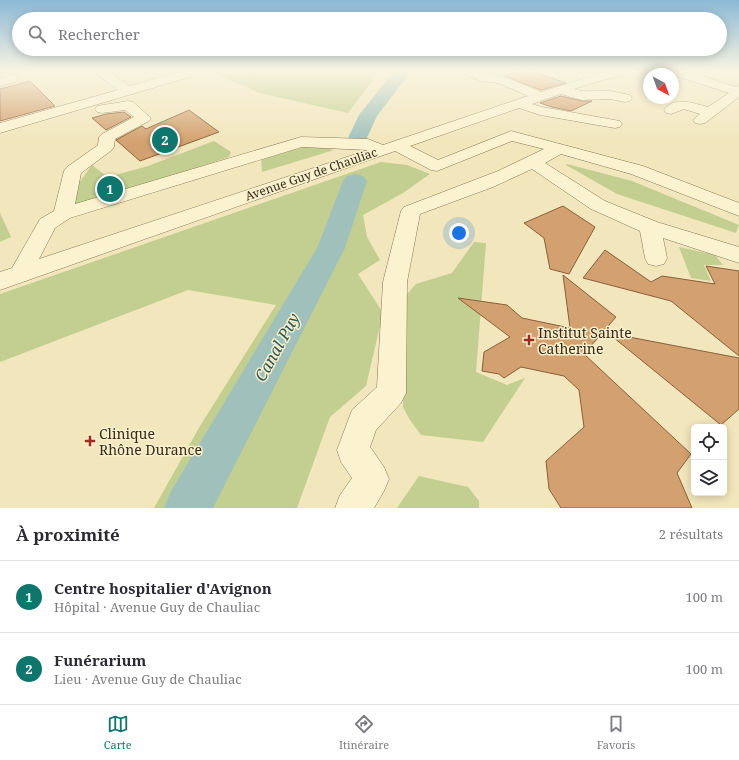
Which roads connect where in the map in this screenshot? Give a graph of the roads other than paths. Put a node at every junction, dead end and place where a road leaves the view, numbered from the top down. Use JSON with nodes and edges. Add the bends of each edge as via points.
{"nodes":[{"id":1,"x":115,"y":95,"type":"edge"},
{"id":2,"x":541,"y":95,"type":"edge"},
{"id":3,"x":557,"y":95,"type":"edge"},
{"id":4,"x":734,"y":95,"type":"edge"},
{"id":5,"x":549,"y":98,"type":"junction"},
{"id":6,"x":625,"y":98,"type":"dead end"},
{"id":7,"x":89,"y":102,"type":"junction"},
{"id":8,"x":671,"y":110,"type":"dead end"},
{"id":9,"x":481,"y":117,"type":"junction"},
{"id":10,"x":526,"y":122,"type":"dead end"},
{"id":11,"x":615,"y":124,"type":"dead end"},
{"id":12,"x":591,"y":126,"type":"dead end"},
{"id":13,"x":0,"y":128,"type":"edge"},
{"id":14,"x":511,"y":136,"type":"junction"},
{"id":15,"x":559,"y":148,"type":"junction"},
{"id":16,"x":383,"y":150,"type":"junction"},
{"id":17,"x":534,"y":163,"type":"junction"},
{"id":18,"x":739,"y":210,"type":"edge"},
{"id":19,"x":63,"y":214,"type":"junction"},
{"id":20,"x":650,"y":227,"type":"junction"},
{"id":21,"x":739,"y":255,"type":"edge"},
{"id":22,"x":656,"y":258,"type":"dead end"},
{"id":23,"x":20,"y":274,"type":"junction"},
{"id":24,"x":0,"y":281,"type":"edge"},
{"id":25,"x":353,"y":508,"type":"edge"}],
"edges":[{"from":1,"to":7,"type":"street"},
{"from":2,"to":5,"type":"street"},
{"from":3,"to":5,"type":"street","name":"Avenue Guy de Chauliac"},
{"from":4,"to":8,"type":"street","via":[[705,116],[683,105]]},
{"from":5,"to":6,"type":"street","via":[[610,95]]},
{"from":5,"to":9,"type":"street","name":"Avenue Guy de Chauliac","via":[[519,104]]},
{"from":5,"to":10,"type":"street"},
{"from":5,"to":11,"type":"street"},
{"from":5,"to":12,"type":"street","via":[[559,119]]},
{"from":7,"to":13,"type":"street"},
{"from":7,"to":19,"type":"street","via":[[97,110],[128,105],[144,118],[107,137],[106,147],[73,171]]},
{"from":9,"to":14,"type":"street"},
{"from":9,"to":16,"type":"street","name":"Avenue Guy de Chauliac"},
{"from":14,"to":15,"type":"street"},
{"from":14,"to":16,"type":"street","via":[[437,166]]},
{"from":15,"to":17,"type":"street"},
{"from":15,"to":18,"type":"street","via":[[637,170]]},
{"from":16,"to":19,"type":"street","via":[[368,144],[301,142]]},
{"from":16,"to":23,"type":"street","name":"Avenue Guy de Chauliac"},
{"from":17,"to":20,"type":"street","via":[[598,205]]},
{"from":17,"to":25,"type":"street","via":[[411,210],[395,282],[391,393],[364,421],[353,450],[372,478]]},
{"from":19,"to":23,"type":"street","via":[[47,224]]},
{"from":20,"to":21,"type":"street"},
{"from":20,"to":22,"type":"street"},
{"from":23,"to":24,"type":"street","name":"Avenue Guy de Chauliac"}]}
